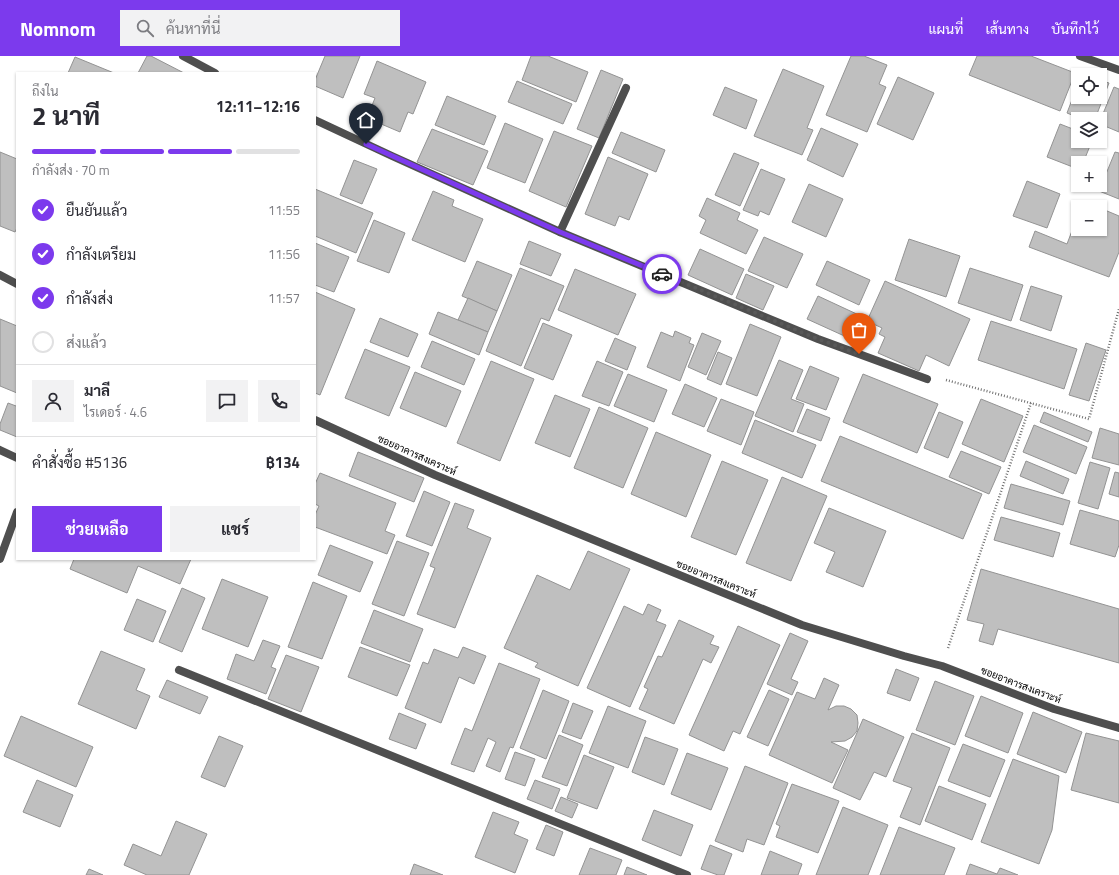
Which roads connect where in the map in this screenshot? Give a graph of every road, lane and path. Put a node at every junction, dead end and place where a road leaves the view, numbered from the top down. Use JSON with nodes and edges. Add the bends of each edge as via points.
{"nodes":[{"id":1,"x":183,"y":56,"type":"edge"},
{"id":2,"x":1080,"y":56,"type":"edge"},
{"id":3,"x":1119,"y":70,"type":"edge"},
{"id":4,"x":214,"y":72,"type":"edge"},
{"id":5,"x":626,"y":88,"type":"dead end"},
{"id":6,"x":316,"y":120,"type":"edge"},
{"id":7,"x":560,"y":232,"type":"junction"},
{"id":8,"x":0,"y":275,"type":"edge"},
{"id":9,"x":16,"y":283,"type":"edge"},
{"id":10,"x":1119,"y":309,"type":"edge"},
{"id":11,"x":927,"y":379,"type":"joint"},
{"id":12,"x":1031,"y":403,"type":"junction"},
{"id":13,"x":316,"y":420,"type":"edge"},
{"id":14,"x":0,"y":450,"type":"edge"},
{"id":15,"x":16,"y":458,"type":"edge"},
{"id":16,"x":16,"y":515,"type":"edge"},
{"id":17,"x":0,"y":559,"type":"edge"},
{"id":18,"x":942,"y":666,"type":"junction"},
{"id":19,"x":179,"y":670,"type":"dead end"},
{"id":20,"x":1119,"y":728,"type":"edge"},
{"id":21,"x":687,"y":875,"type":"edge"}],
"edges":[{"from":1,"to":4,"type":"street"},
{"from":2,"to":3,"type":"street"},
{"from":5,"to":7,"type":"street"},
{"from":6,"to":7,"type":"street"},
{"from":7,"to":11,"type":"street","via":[[818,339]]},
{"from":8,"to":9,"type":"street"},
{"from":10,"to":12,"type":"path","via":[[1089,419]]},
{"from":11,"to":12,"type":"path","via":[[946,380]]},
{"from":12,"to":18,"type":"path"},
{"from":13,"to":18,"type":"street","name":"ซอยอาคารสงเคราะห์","via":[[435,475],[802,625]]},
{"from":14,"to":15,"type":"street"},
{"from":16,"to":17,"type":"street"},
{"from":18,"to":20,"type":"street","name":"ซอยอาคารสงเคราะห์","via":[[1054,709]]},
{"from":19,"to":21,"type":"street"}]}
